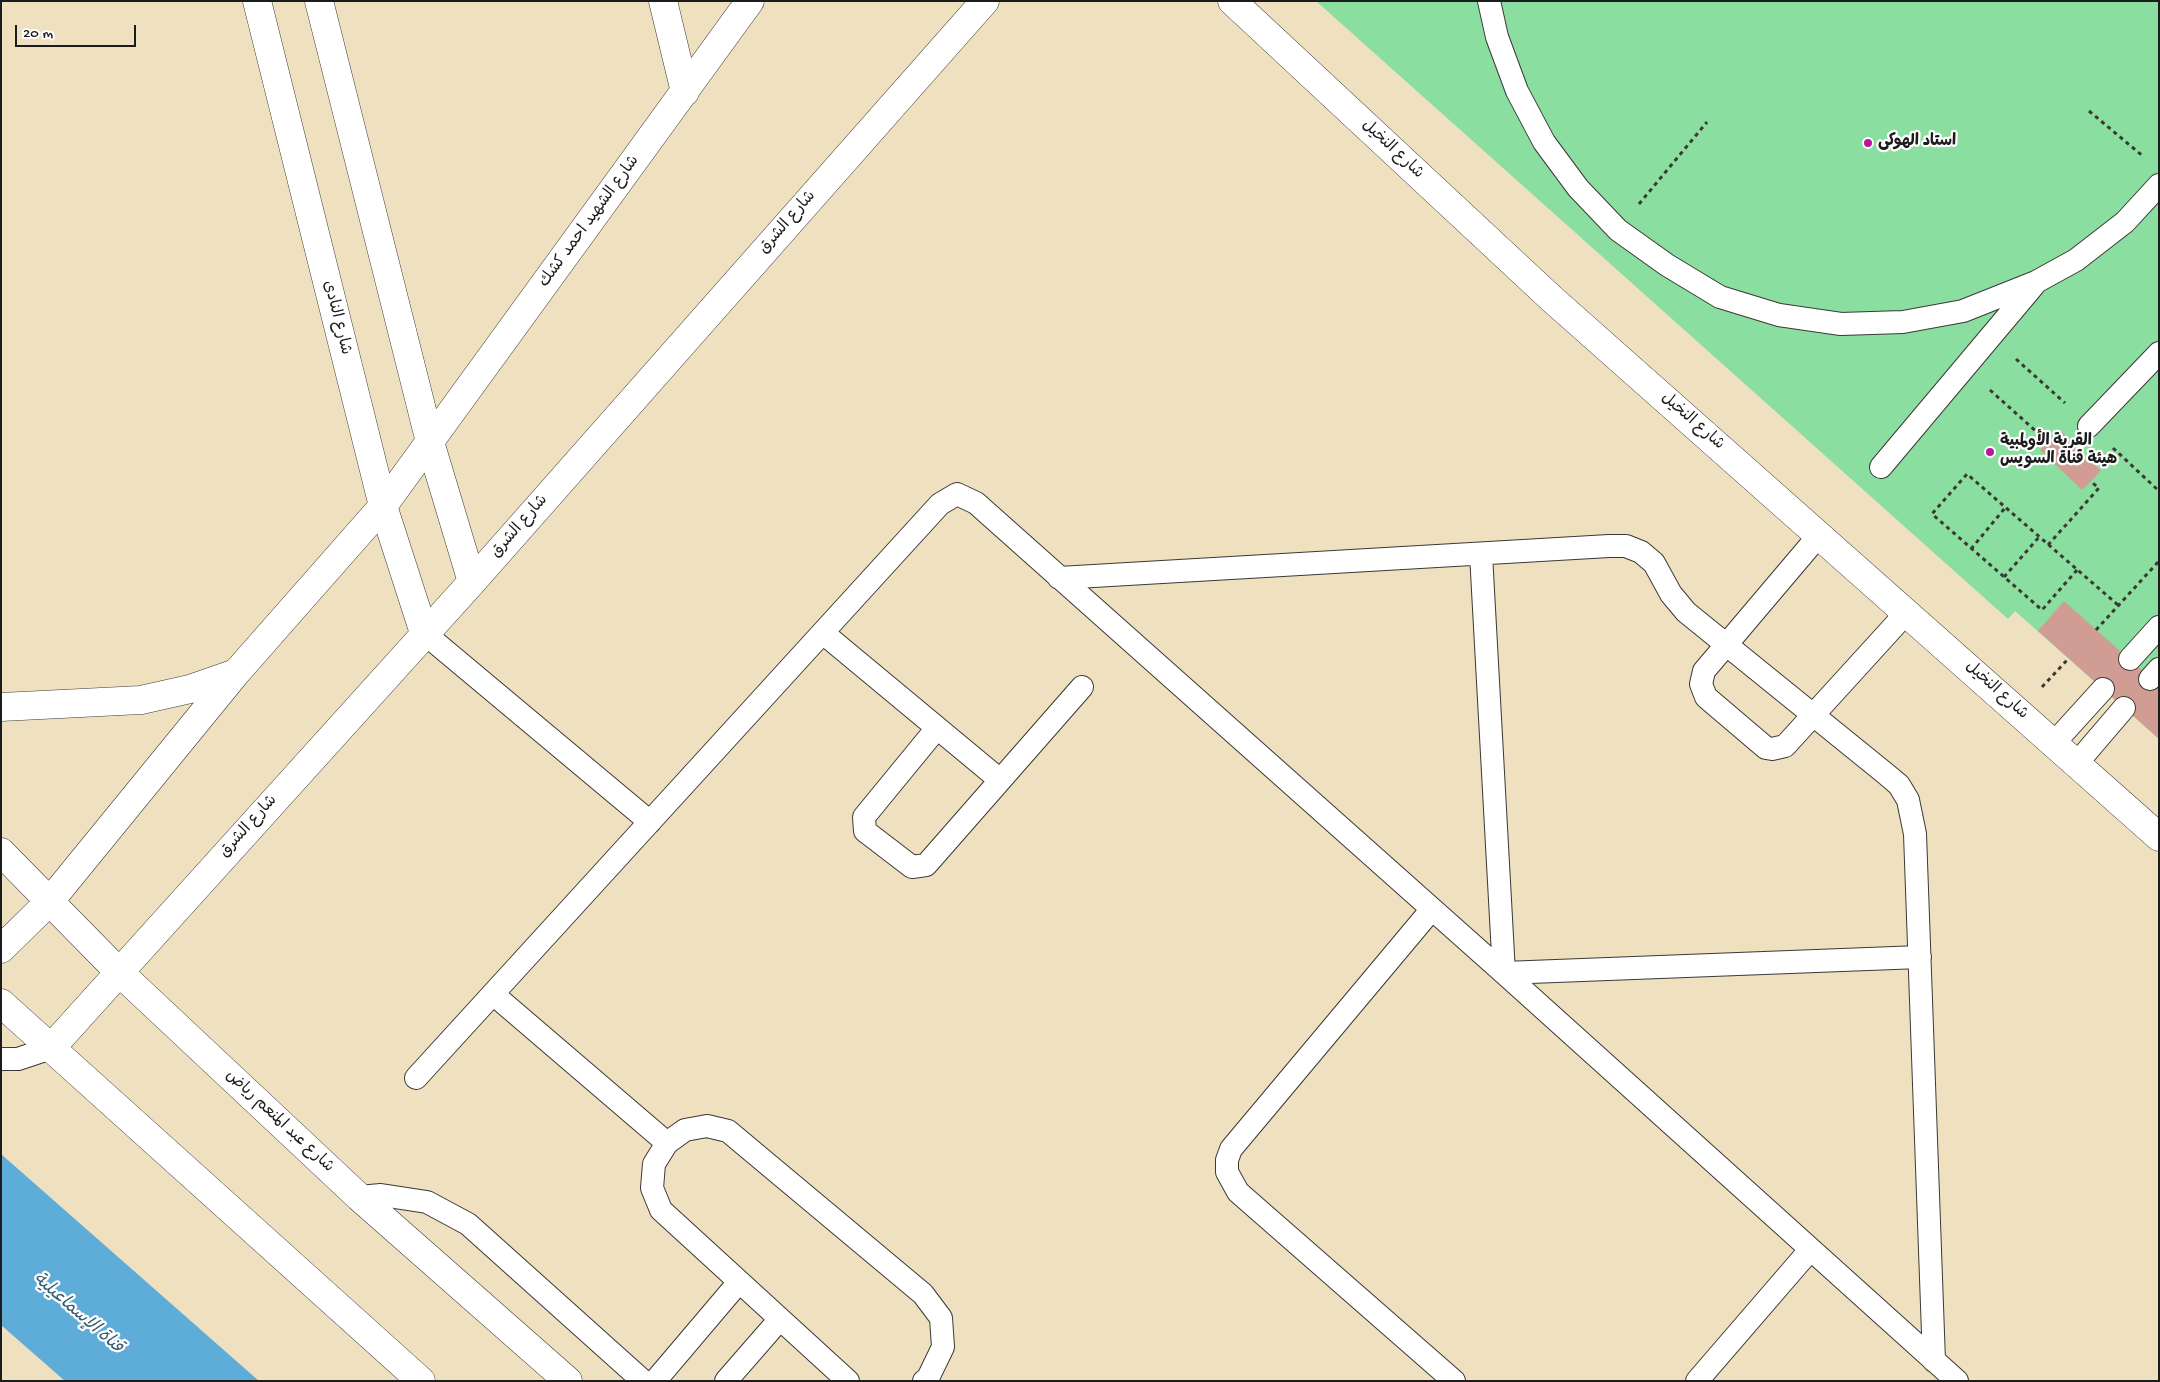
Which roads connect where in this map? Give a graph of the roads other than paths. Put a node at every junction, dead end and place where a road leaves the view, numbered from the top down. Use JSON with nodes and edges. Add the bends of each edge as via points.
{"nodes":[{"id":1,"x":257,"y":1,"type":"edge"},
{"id":2,"x":319,"y":1,"type":"edge"},
{"id":3,"x":663,"y":1,"type":"edge"},
{"id":4,"x":750,"y":1,"type":"edge"},
{"id":5,"x":984,"y":1,"type":"edge"},
{"id":6,"x":1232,"y":1,"type":"edge"},
{"id":7,"x":1490,"y":1,"type":"edge"},
{"id":8,"x":685,"y":92,"type":"junction"},
{"id":9,"x":2159,"y":185,"type":"edge"},
{"id":10,"x":2036,"y":282,"type":"junction"},
{"id":11,"x":2159,"y":353,"type":"edge"},
{"id":12,"x":2089,"y":426,"type":"dead end"},
{"id":13,"x":430,"y":442,"type":"junction"},
{"id":14,"x":1881,"y":467,"type":"dead end"},
{"id":15,"x":383,"y":506,"type":"junction"},
{"id":16,"x":1820,"y":534,"type":"junction"},
{"id":17,"x":1481,"y":554,"type":"junction"},
{"id":18,"x":1060,"y":578,"type":"junction"},
{"id":19,"x":472,"y":582,"type":"junction"},
{"id":20,"x":1907,"y":612,"type":"junction"},
{"id":21,"x":2159,"y":627,"type":"edge"},
{"id":22,"x":424,"y":633,"type":"junction"},
{"id":23,"x":823,"y":633,"type":"junction"},
{"id":24,"x":1727,"y":645,"type":"junction"},
{"id":25,"x":2130,"y":659,"type":"dead end"},
{"id":26,"x":236,"y":673,"type":"junction"},
{"id":27,"x":1082,"y":687,"type":"dead end"},
{"id":28,"x":2103,"y":689,"type":"dead end"},
{"id":29,"x":1,"y":707,"type":"edge"},
{"id":30,"x":2124,"y":708,"type":"dead end"},
{"id":31,"x":1815,"y":715,"type":"junction"},
{"id":32,"x":937,"y":728,"type":"junction"},
{"id":33,"x":2054,"y":743,"type":"junction"},
{"id":34,"x":2077,"y":763,"type":"junction"},
{"id":35,"x":1000,"y":780,"type":"junction"},
{"id":36,"x":650,"y":822,"type":"junction"},
{"id":37,"x":2159,"y":837,"type":"edge"},
{"id":38,"x":1,"y":852,"type":"edge"},
{"id":39,"x":50,"y":901,"type":"junction"},
{"id":40,"x":1432,"y":909,"type":"junction"},
{"id":41,"x":1,"y":949,"type":"edge"},
{"id":42,"x":1920,"y":957,"type":"junction"},
{"id":43,"x":119,"y":972,"type":"junction"},
{"id":44,"x":1504,"y":973,"type":"junction"},
{"id":45,"x":492,"y":994,"type":"junction"},
{"id":46,"x":1,"y":1003,"type":"edge"},
{"id":47,"x":52,"y":1048,"type":"junction"},
{"id":48,"x":1,"y":1059,"type":"edge"},
{"id":49,"x":416,"y":1078,"type":"dead end"},
{"id":50,"x":667,"y":1143,"type":"junction"},
{"id":51,"x":358,"y":1197,"type":"junction"},
{"id":52,"x":1810,"y":1250,"type":"junction"},
{"id":53,"x":740,"y":1282,"type":"junction"},
{"id":54,"x":780,"y":1319,"type":"junction"},
{"id":55,"x":1934,"y":1361,"type":"junction"},
{"id":56,"x":928,"y":1380,"type":"edge"},
{"id":57,"x":421,"y":1381,"type":"edge"},
{"id":58,"x":568,"y":1381,"type":"edge"},
{"id":59,"x":642,"y":1381,"type":"edge"},
{"id":60,"x":655,"y":1381,"type":"edge"},
{"id":61,"x":726,"y":1381,"type":"edge"},
{"id":62,"x":848,"y":1381,"type":"edge"},
{"id":63,"x":1454,"y":1381,"type":"edge"},
{"id":64,"x":1696,"y":1381,"type":"edge"},
{"id":65,"x":1957,"y":1381,"type":"edge"}],
"edges":[{"from":1,"to":15,"type":"main road","name":"شارع النادى"},
{"from":2,"to":13,"type":"main road"},
{"from":3,"to":8,"type":"main road"},
{"from":4,"to":8,"type":"main road","name":"شارع الشهيد احمد كشك"},
{"from":5,"to":19,"type":"main road","name":"شارع الشرق"},
{"from":6,"to":16,"type":"main road","name":"شارع النخيل","via":[[1552,299]]},
{"from":7,"to":10,"type":"lane","via":[[1497,37],[1517,91],[1544,142],[1578,188],[1618,230],[1720,297],[1779,315],[1840,324],[1903,322],[1963,311]]},
{"from":8,"to":13,"type":"main road","name":"شارع الشهيد احمد كشك"},
{"from":9,"to":10,"type":"lane","via":[[2125,222],[2076,260]]},
{"from":10,"to":14,"type":"lane"},
{"from":11,"to":12,"type":"lane"},
{"from":13,"to":15,"type":"main road"},
{"from":13,"to":19,"type":"main road"},
{"from":15,"to":22,"type":"main road","name":"شارع النادى"},
{"from":15,"to":26,"type":"main road"},
{"from":16,"to":20,"type":"main road","name":"شارع النخيل"},
{"from":16,"to":24,"type":"lane"},
{"from":17,"to":18,"type":"lane"},
{"from":17,"to":24,"type":"lane","via":[[1626,546],[1641,552],[1654,563],[1678,604]]},
{"from":17,"to":44,"type":"lane"},
{"from":18,"to":23,"type":"lane","via":[[976,503],[957,494],[940,504]]},
{"from":18,"to":40,"type":"lane"},
{"from":19,"to":22,"type":"main road","name":"شارع الشرق"},
{"from":20,"to":31,"type":"lane"},
{"from":20,"to":33,"type":"main road","name":"شارع النخيل"},
{"from":21,"to":25,"type":"lane"},
{"from":22,"to":36,"type":"lane"},
{"from":22,"to":43,"type":"main road","name":"شارع الشرق"},
{"from":23,"to":32,"type":"lane"},
{"from":23,"to":36,"type":"lane"},
{"from":24,"to":31,"type":"lane"},
{"from":24,"to":31,"type":"lane","via":[[1704,671],[1702,691],[1766,748],[1790,743]]},
{"from":26,"to":29,"type":"main road","via":[[190,689],[141,700]]},
{"from":26,"to":39,"type":"main road"},
{"from":27,"to":35,"type":"lane"},
{"from":28,"to":33,"type":"lane"},
{"from":30,"to":34,"type":"lane"},
{"from":31,"to":42,"type":"lane","via":[[1886,774],[1908,800],[1915,834]]},
{"from":32,"to":35,"type":"lane"},
{"from":32,"to":35,"type":"lane","via":[[864,817],[865,831],[871,836],[912,867],[926,865]]},
{"from":33,"to":34,"type":"main road","name":"شارع النخيل"},
{"from":34,"to":37,"type":"main road","name":"شارع النخيل"},
{"from":36,"to":45,"type":"lane"},
{"from":38,"to":39,"type":"main road","name":"شارع عبد المنعم رياض"},
{"from":39,"to":41,"type":"main road"},
{"from":39,"to":43,"type":"main road","name":"شارع عبد المنعم رياض"},
{"from":40,"to":44,"type":"lane"},
{"from":40,"to":63,"type":"lane","via":[[1231,1150],[1227,1172],[1238,1192]]},
{"from":42,"to":44,"type":"lane"},
{"from":42,"to":55,"type":"lane"},
{"from":43,"to":47,"type":"main road","name":"شارع الشرق"},
{"from":43,"to":51,"type":"main road","name":"شارع عبد المنعم رياض"},
{"from":44,"to":52,"type":"lane"},
{"from":45,"to":49,"type":"lane"},
{"from":45,"to":50,"type":"lane"},
{"from":46,"to":47,"type":"main road"},
{"from":47,"to":48,"type":"lane","via":[[18,1059]]},
{"from":47,"to":57,"type":"main road"},
{"from":50,"to":53,"type":"lane","via":[[654,1164],[652,1188],[661,1210]]},
{"from":50,"to":56,"type":"lane","via":[[684,1130],[699,1127],[728,1131],[923,1294],[941,1318],[943,1348]]},
{"from":51,"to":58,"type":"main road","name":"شارع عبد المنعم رياض"},
{"from":51,"to":59,"type":"lane","via":[[389,1196],[427,1202],[468,1224]]},
{"from":52,"to":55,"type":"lane"},
{"from":52,"to":64,"type":"lane"},
{"from":53,"to":54,"type":"lane"},
{"from":53,"to":60,"type":"lane"},
{"from":54,"to":61,"type":"lane"},
{"from":54,"to":62,"type":"lane"},
{"from":55,"to":65,"type":"lane"}]}
